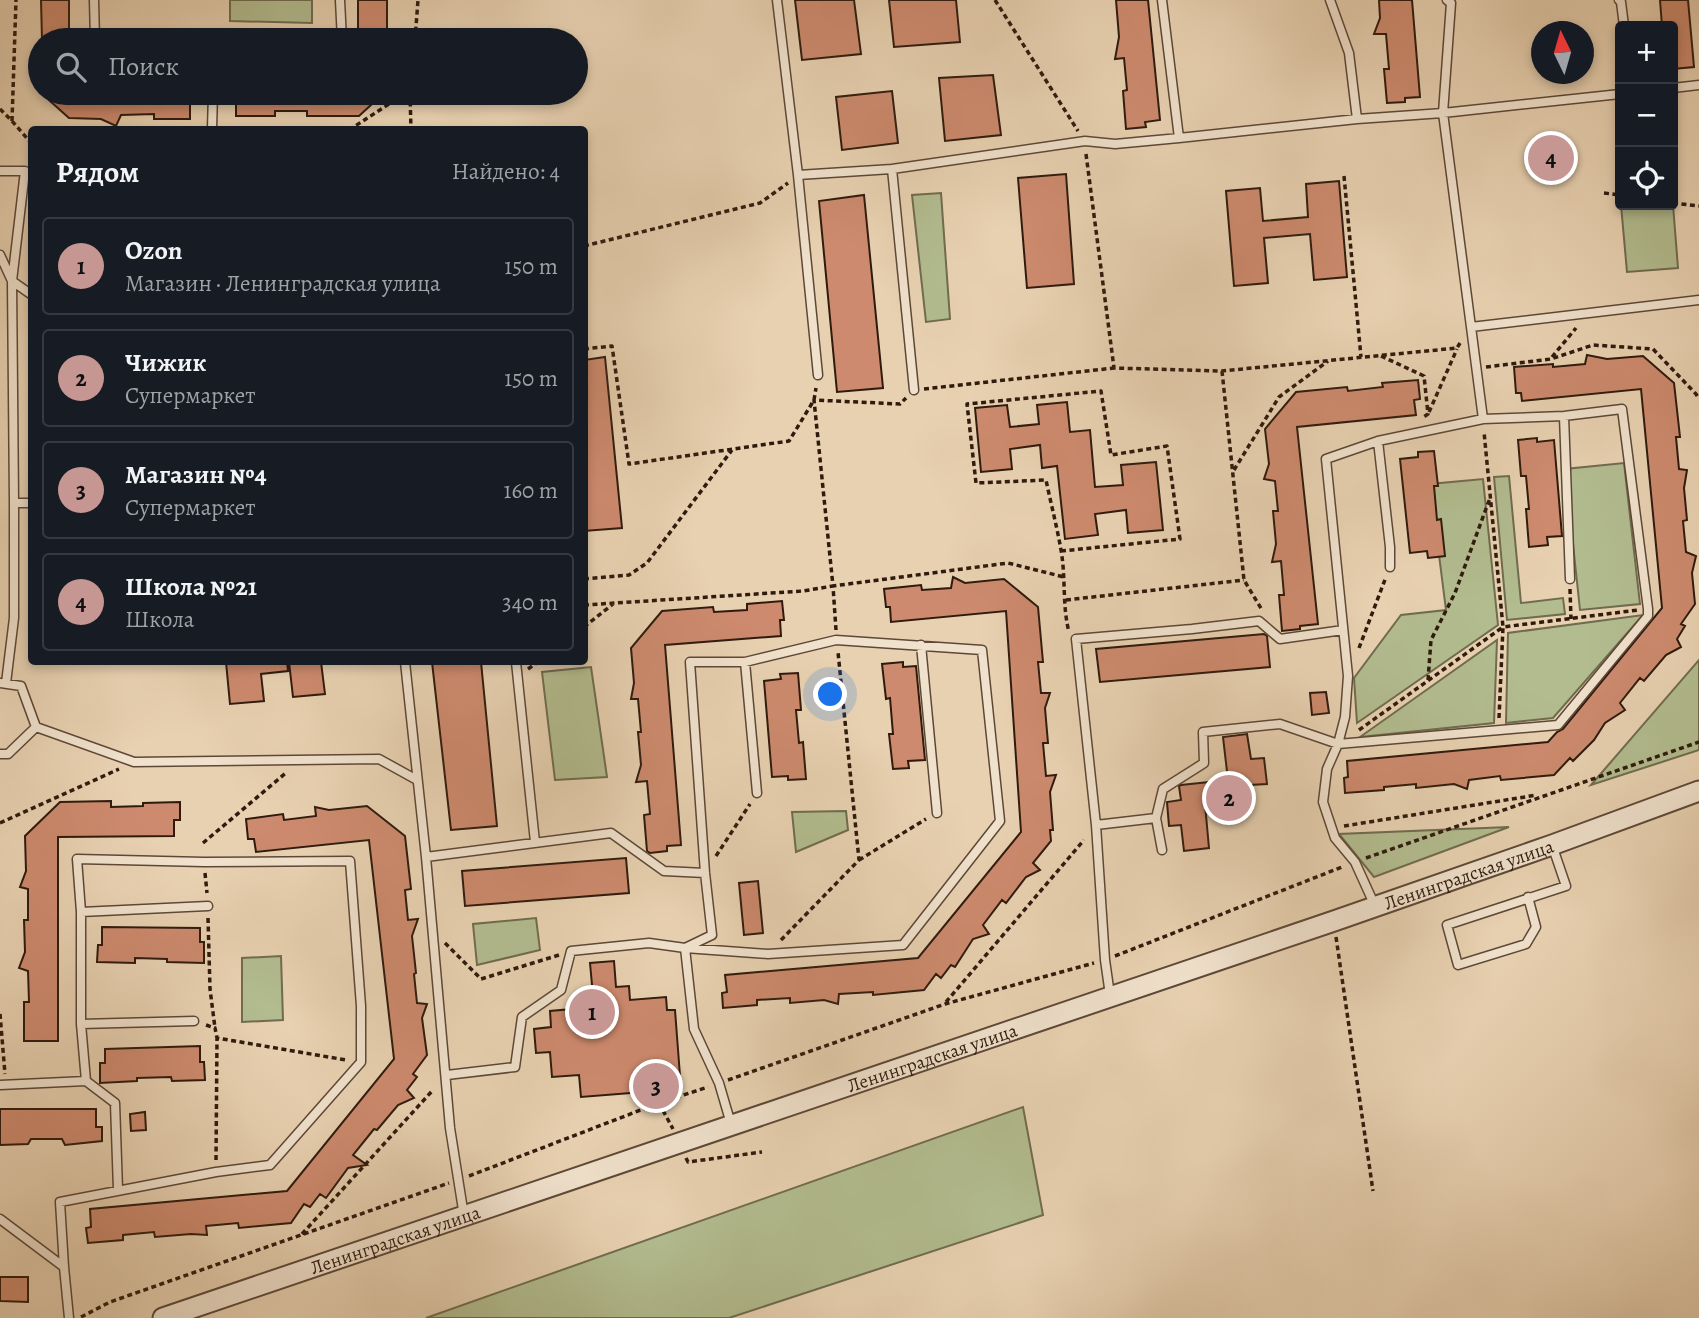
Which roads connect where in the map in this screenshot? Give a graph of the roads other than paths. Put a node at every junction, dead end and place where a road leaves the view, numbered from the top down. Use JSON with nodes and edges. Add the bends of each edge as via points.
{"nodes":[{"id":1,"x":93,"y":0,"type":"edge"},
{"id":2,"x":340,"y":0,"type":"edge"},
{"id":3,"x":777,"y":0,"type":"edge"},
{"id":4,"x":1162,"y":0,"type":"edge"},
{"id":5,"x":1330,"y":0,"type":"edge"},
{"id":6,"x":1447,"y":0,"type":"edge"},
{"id":7,"x":1619,"y":0,"type":"edge"},
{"id":8,"x":1623,"y":21,"type":"edge"},
{"id":9,"x":94,"y":28,"type":"edge"},
{"id":10,"x":341,"y":28,"type":"edge"},
{"id":11,"x":1699,"y":85,"type":"edge"},
{"id":12,"x":1678,"y":87,"type":"edge"},
{"id":13,"x":1615,"y":95,"type":"edge"},
{"id":14,"x":212,"y":105,"type":"edge"},
{"id":15,"x":1443,"y":113,"type":"junction"},
{"id":16,"x":1357,"y":119,"type":"junction"},
{"id":17,"x":211,"y":126,"type":"edge"},
{"id":18,"x":1179,"y":138,"type":"junction"},
{"id":19,"x":28,"y":166,"type":"edge"},
{"id":20,"x":892,"y":169,"type":"junction"},
{"id":21,"x":25,"y":171,"type":"junction"},
{"id":22,"x":0,"y":172,"type":"edge"},
{"id":23,"x":798,"y":175,"type":"junction"},
{"id":24,"x":0,"y":256,"type":"edge"},
{"id":25,"x":12,"y":281,"type":"junction"},
{"id":26,"x":28,"y":292,"type":"edge"},
{"id":27,"x":1699,"y":300,"type":"edge"},
{"id":28,"x":1471,"y":327,"type":"junction"},
{"id":29,"x":818,"y":375,"type":"dead end"},
{"id":30,"x":914,"y":390,"type":"road end"},
{"id":31,"x":1564,"y":416,"type":"junction"},
{"id":32,"x":1483,"y":419,"type":"junction"},
{"id":33,"x":1378,"y":442,"type":"junction"},
{"id":34,"x":28,"y":502,"type":"edge"},
{"id":35,"x":14,"y":503,"type":"junction"},
{"id":36,"x":1390,"y":567,"type":"road end"},
{"id":37,"x":1570,"y":579,"type":"road end"},
{"id":38,"x":1343,"y":630,"type":"junction"},
{"id":39,"x":921,"y":645,"type":"junction"},
{"id":40,"x":745,"y":662,"type":"junction"},
{"id":41,"x":405,"y":665,"type":"edge"},
{"id":42,"x":516,"y":665,"type":"edge"},
{"id":43,"x":3,"y":683,"type":"edge"},
{"id":44,"x":36,"y":727,"type":"junction"},
{"id":45,"x":1338,"y":744,"type":"junction"},
{"id":46,"x":0,"y":754,"type":"edge"},
{"id":47,"x":417,"y":780,"type":"junction"},
{"id":48,"x":1699,"y":791,"type":"edge"},
{"id":49,"x":757,"y":793,"type":"road end"},
{"id":50,"x":937,"y":813,"type":"road end"},
{"id":51,"x":1156,"y":818,"type":"junction"},
{"id":52,"x":1096,"y":825,"type":"junction"},
{"id":53,"x":535,"y":842,"type":"junction"},
{"id":54,"x":1552,"y":845,"type":"junction"},
{"id":55,"x":1161,"y":850,"type":"dead end"},
{"id":56,"x":426,"y":856,"type":"junction"},
{"id":57,"x":705,"y":873,"type":"junction"},
{"id":58,"x":1528,"y":897,"type":"junction"},
{"id":59,"x":208,"y":906,"type":"road end"},
{"id":60,"x":1374,"y":906,"type":"junction"},
{"id":61,"x":81,"y":912,"type":"junction"},
{"id":62,"x":685,"y":948,"type":"junction"},
{"id":63,"x":1110,"y":996,"type":"junction"},
{"id":64,"x":194,"y":1021,"type":"road end"},
{"id":65,"x":81,"y":1024,"type":"junction"},
{"id":66,"x":447,"y":1075,"type":"junction"},
{"id":67,"x":86,"y":1081,"type":"junction"},
{"id":68,"x":3,"y":1085,"type":"edge"},
{"id":69,"x":732,"y":1124,"type":"junction"},
{"id":70,"x":118,"y":1190,"type":"junction"},
{"id":71,"x":464,"y":1216,"type":"junction"},
{"id":72,"x":0,"y":1219,"type":"edge"},
{"id":73,"x":64,"y":1267,"type":"junction"},
{"id":74,"x":69,"y":1318,"type":"edge"},
{"id":75,"x":163,"y":1318,"type":"edge"}],
"edges":[{"from":1,"to":9,"type":"lane"},
{"from":2,"to":10,"type":"lane"},
{"from":3,"to":23,"type":"lane"},
{"from":4,"to":18,"type":"lane"},
{"from":5,"to":16,"type":"lane","via":[[1349,53]]},
{"from":6,"to":15,"type":"lane","via":[[1451,3]]},
{"from":7,"to":8,"type":"lane"},
{"from":11,"to":12,"type":"lane"},
{"from":13,"to":15,"type":"lane"},
{"from":14,"to":17,"type":"lane"},
{"from":15,"to":16,"type":"lane"},
{"from":15,"to":28,"type":"lane"},
{"from":16,"to":18,"type":"lane"},
{"from":18,"to":20,"type":"lane","via":[[1115,144],[1085,141]]},
{"from":19,"to":21,"type":"lane"},
{"from":20,"to":23,"type":"lane"},
{"from":20,"to":30,"type":"lane"},
{"from":21,"to":22,"type":"lane"},
{"from":21,"to":25,"type":"lane"},
{"from":23,"to":29,"type":"lane"},
{"from":24,"to":25,"type":"lane"},
{"from":25,"to":26,"type":"lane"},
{"from":25,"to":35,"type":"lane"},
{"from":27,"to":28,"type":"lane"},
{"from":28,"to":32,"type":"lane"},
{"from":31,"to":32,"type":"lane"},
{"from":31,"to":37,"type":"lane"},
{"from":31,"to":45,"type":"lane","via":[[1622,409],[1648,616],[1558,725]]},
{"from":32,"to":33,"type":"lane"},
{"from":33,"to":36,"type":"lane"},
{"from":33,"to":38,"type":"lane","via":[[1326,458]]},
{"from":34,"to":35,"type":"lane"},
{"from":35,"to":43,"type":"lane","via":[[14,618]]},
{"from":38,"to":45,"type":"lane","via":[[1348,676]]},
{"from":38,"to":52,"type":"lane","via":[[1280,639],[1259,621],[1076,639]]},
{"from":39,"to":40,"type":"lane","via":[[836,640]]},
{"from":39,"to":50,"type":"lane"},
{"from":39,"to":62,"type":"lane","via":[[982,650],[1000,821],[903,945],[768,954]]},
{"from":40,"to":49,"type":"lane"},
{"from":40,"to":57,"type":"lane","via":[[690,662]]},
{"from":41,"to":47,"type":"lane"},
{"from":42,"to":53,"type":"lane"},
{"from":43,"to":44,"type":"lane","via":[[21,686]]},
{"from":44,"to":46,"type":"lane","via":[[8,754]]},
{"from":44,"to":47,"type":"lane","via":[[134,762],[379,760]]},
{"from":45,"to":51,"type":"lane","via":[[1280,724],[1203,733],[1204,763],[1163,789]]},
{"from":45,"to":60,"type":"lane","via":[[1327,769],[1324,802],[1335,838],[1354,862]]},
{"from":47,"to":56,"type":"lane"},
{"from":48,"to":54,"type":"street","name":"Ленинградская улица"},
{"from":51,"to":52,"type":"lane"},
{"from":51,"to":55,"type":"lane"},
{"from":52,"to":63,"type":"lane"},
{"from":53,"to":56,"type":"lane"},
{"from":53,"to":57,"type":"lane","via":[[611,833],[664,871]]},
{"from":54,"to":58,"type":"lane","via":[[1566,886]]},
{"from":54,"to":60,"type":"street","name":"Ленинградская улица"},
{"from":56,"to":66,"type":"lane"},
{"from":57,"to":62,"type":"lane","via":[[712,934]]},
{"from":58,"to":58,"type":"lane","via":[[1447,925],[1458,965],[1526,944],[1536,927]]},
{"from":59,"to":61,"type":"lane"},
{"from":60,"to":63,"type":"street","name":"Ленинградская улица"},
{"from":61,"to":65,"type":"lane"},
{"from":61,"to":70,"type":"lane","via":[[77,859],[350,861],[361,1062],[270,1165]]},
{"from":62,"to":66,"type":"lane","via":[[649,943],[571,951],[561,990],[522,1017],[515,1067]]},
{"from":62,"to":69,"type":"lane","via":[[694,1028]]},
{"from":63,"to":69,"type":"street","name":"Ленинградская улица"},
{"from":64,"to":65,"type":"lane"},
{"from":65,"to":67,"type":"lane"},
{"from":66,"to":71,"type":"lane"},
{"from":67,"to":68,"type":"lane"},
{"from":67,"to":70,"type":"lane","via":[[115,1103]]},
{"from":69,"to":71,"type":"street","name":"Ленинградская улица"},
{"from":70,"to":73,"type":"lane","via":[[60,1202]]},
{"from":71,"to":75,"type":"street","name":"Ленинградская улица"},
{"from":72,"to":73,"type":"lane"},
{"from":73,"to":74,"type":"lane"}]}
